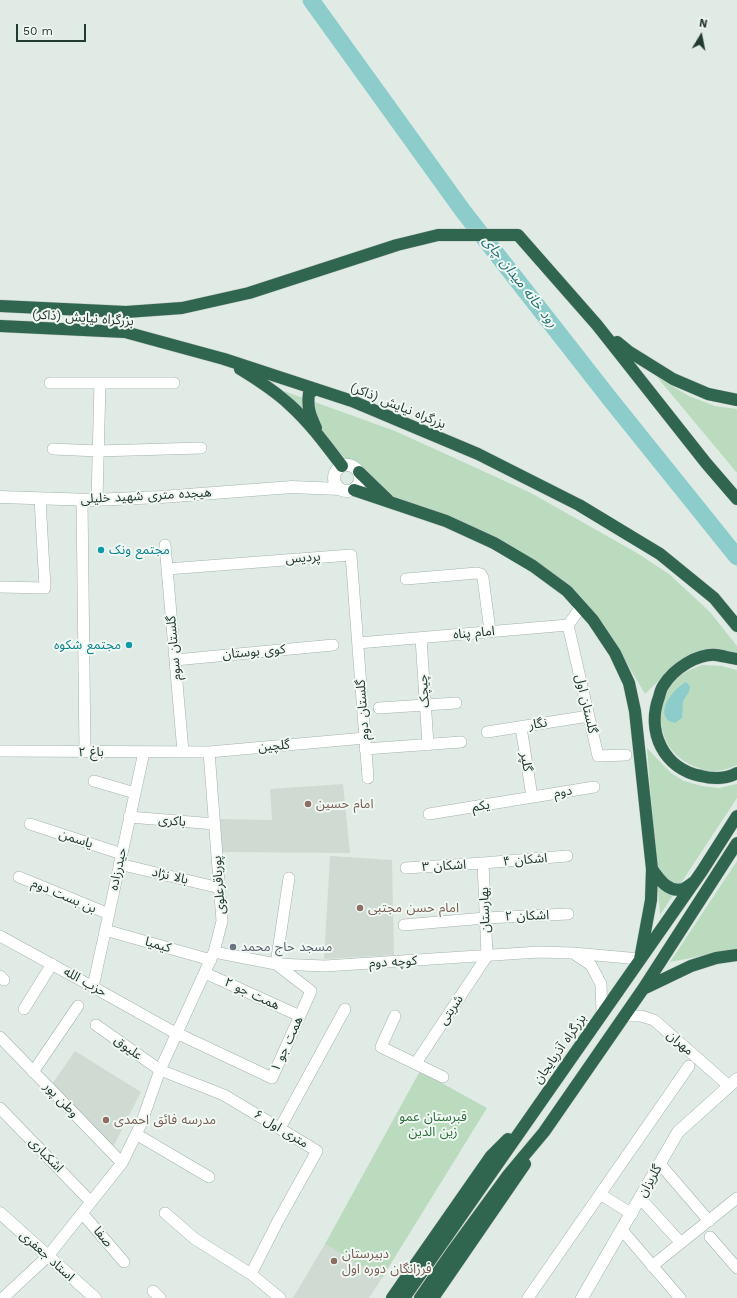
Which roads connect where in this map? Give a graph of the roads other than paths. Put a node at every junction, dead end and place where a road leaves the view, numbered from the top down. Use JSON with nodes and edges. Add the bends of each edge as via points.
{"nodes":[{"id":1,"x":0,"y":306,"type":"edge"},
{"id":2,"x":597,"y":324,"type":"junction"},
{"id":3,"x":0,"y":326,"type":"edge"},
{"id":4,"x":224,"y":359,"type":"junction"},
{"id":5,"x":50,"y":383,"type":"dead end"},
{"id":6,"x":100,"y":383,"type":"junction"},
{"id":7,"x":174,"y":383,"type":"dead end"},
{"id":8,"x":316,"y":389,"type":"junction"},
{"id":9,"x":737,"y":400,"type":"edge"},
{"id":10,"x":318,"y":435,"type":"junction"},
{"id":11,"x":201,"y":448,"type":"dead end"},
{"id":12,"x":53,"y":449,"type":"dead end"},
{"id":13,"x":98,"y":451,"type":"junction"},
{"id":14,"x":342,"y":466,"type":"junction"},
{"id":15,"x":360,"y":472,"type":"junction"},
{"id":16,"x":334,"y":477,"type":"junction"},
{"id":17,"x":292,"y":487,"type":"junction"},
{"id":18,"x":340,"y":489,"type":"junction"},
{"id":19,"x":354,"y":490,"type":"junction"},
{"id":20,"x":0,"y":497,"type":"edge"},
{"id":21,"x":40,"y":498,"type":"junction"},
{"id":22,"x":737,"y":499,"type":"edge"},
{"id":23,"x":82,"y":500,"type":"junction"},
{"id":24,"x":97,"y":500,"type":"junction"},
{"id":25,"x":390,"y":502,"type":"junction"},
{"id":26,"x":165,"y":545,"type":"dead end"},
{"id":27,"x":167,"y":569,"type":"junction"},
{"id":28,"x":406,"y":579,"type":"dead end"},
{"id":29,"x":0,"y":587,"type":"edge"},
{"id":30,"x":581,"y":607,"type":"junction"},
{"id":31,"x":568,"y":625,"type":"junction"},
{"id":32,"x":737,"y":626,"type":"edge"},
{"id":33,"x":490,"y":631,"type":"junction"},
{"id":34,"x":420,"y":638,"type":"junction"},
{"id":35,"x":358,"y":643,"type":"junction"},
{"id":36,"x":334,"y":645,"type":"dead end"},
{"id":37,"x":175,"y":660,"type":"junction"},
{"id":38,"x":737,"y":660,"type":"edge"},
{"id":39,"x":456,"y":703,"type":"dead end"},
{"id":40,"x":425,"y":705,"type":"junction"},
{"id":41,"x":379,"y":708,"type":"dead end"},
{"id":42,"x":589,"y":716,"type":"junction"},
{"id":43,"x":521,"y":726,"type":"junction"},
{"id":44,"x":487,"y":732,"type":"dead end"},
{"id":45,"x":461,"y":742,"type":"dead end"},
{"id":46,"x":365,"y":743,"type":"junction"},
{"id":47,"x":428,"y":744,"type":"junction"},
{"id":48,"x":0,"y":751,"type":"edge"},
{"id":49,"x":85,"y":752,"type":"junction"},
{"id":50,"x":144,"y":752,"type":"junction"},
{"id":51,"x":182,"y":752,"type":"junction"},
{"id":52,"x":209,"y":752,"type":"junction"},
{"id":53,"x":626,"y":754,"type":"dead end"},
{"id":54,"x":737,"y":773,"type":"edge"},
{"id":55,"x":368,"y":778,"type":"dead end"},
{"id":56,"x":94,"y":781,"type":"dead end"},
{"id":57,"x":594,"y":787,"type":"dead end"},
{"id":58,"x":135,"y":793,"type":"junction"},
{"id":59,"x":532,"y":797,"type":"junction"},
{"id":60,"x":429,"y":814,"type":"dead end"},
{"id":61,"x":737,"y":816,"type":"edge"},
{"id":62,"x":130,"y":817,"type":"junction"},
{"id":63,"x":30,"y":824,"type":"dead end"},
{"id":64,"x":215,"y":824,"type":"junction"},
{"id":65,"x":737,"y":842,"type":"edge"},
{"id":66,"x":567,"y":856,"type":"dead end"},
{"id":67,"x":121,"y":859,"type":"junction"},
{"id":68,"x":483,"y":864,"type":"junction"},
{"id":69,"x":406,"y":868,"type":"dead end"},
{"id":70,"x":652,"y":869,"type":"junction"},
{"id":71,"x":19,"y":877,"type":"dead end"},
{"id":72,"x":289,"y":878,"type":"dead end"},
{"id":73,"x":694,"y":881,"type":"junction"},
{"id":74,"x":220,"y":888,"type":"junction"},
{"id":75,"x":109,"y":914,"type":"junction"},
{"id":76,"x":568,"y":914,"type":"dead end"},
{"id":77,"x":485,"y":918,"type":"junction"},
{"id":78,"x":404,"y":925,"type":"dead end"},
{"id":79,"x":106,"y":930,"type":"junction"},
{"id":80,"x":0,"y":936,"type":"edge"},
{"id":81,"x":573,"y":953,"type":"junction"},
{"id":82,"x":737,"y":955,"type":"edge"},
{"id":83,"x":213,"y":956,"type":"junction"},
{"id":84,"x":487,"y":956,"type":"junction"},
{"id":85,"x":640,"y":959,"type":"junction"},
{"id":86,"x":52,"y":964,"type":"junction"},
{"id":87,"x":276,"y":964,"type":"junction"},
{"id":88,"x":205,"y":973,"type":"junction"},
{"id":89,"x":93,"y":986,"type":"junction"},
{"id":90,"x":643,"y":989,"type":"junction"},
{"id":91,"x":78,"y":1006,"type":"dead end"},
{"id":92,"x":24,"y":1009,"type":"dead end"},
{"id":93,"x":345,"y":1009,"type":"dead end"},
{"id":94,"x":602,"y":1012,"type":"junction"},
{"id":95,"x":300,"y":1016,"type":"junction"},
{"id":96,"x":395,"y":1016,"type":"dead end"},
{"id":97,"x":624,"y":1016,"type":"junction"},
{"id":98,"x":96,"y":1025,"type":"dead end"},
{"id":99,"x":173,"y":1032,"type":"junction"},
{"id":100,"x":0,"y":1037,"type":"edge"},
{"id":101,"x":416,"y":1063,"type":"junction"},
{"id":102,"x":689,"y":1066,"type":"dead end"},
{"id":103,"x":160,"y":1070,"type":"junction"},
{"id":104,"x":34,"y":1072,"type":"junction"},
{"id":105,"x":443,"y":1077,"type":"dead end"},
{"id":106,"x":733,"y":1083,"type":"edge"},
{"id":107,"x":0,"y":1108,"type":"edge"},
{"id":108,"x":530,"y":1117,"type":"junction"},
{"id":109,"x":280,"y":1128,"type":"junction"},
{"id":110,"x":544,"y":1132,"type":"junction"},
{"id":111,"x":136,"y":1134,"type":"junction"},
{"id":112,"x":122,"y":1163,"type":"junction"},
{"id":113,"x":660,"y":1164,"type":"junction"},
{"id":114,"x":209,"y":1178,"type":"dead end"},
{"id":115,"x":600,"y":1194,"type":"junction"},
{"id":116,"x":640,"y":1198,"type":"junction"},
{"id":117,"x":737,"y":1198,"type":"edge"},
{"id":118,"x":91,"y":1202,"type":"junction"},
{"id":119,"x":0,"y":1213,"type":"edge"},
{"id":120,"x":82,"y":1213,"type":"junction"},
{"id":121,"x":165,"y":1213,"type":"dead end"},
{"id":122,"x":632,"y":1214,"type":"junction"},
{"id":123,"x":709,"y":1221,"type":"junction"},
{"id":124,"x":622,"y":1230,"type":"junction"},
{"id":125,"x":710,"y":1237,"type":"dead end"},
{"id":126,"x":681,"y":1243,"type":"junction"},
{"id":127,"x":48,"y":1256,"type":"junction"},
{"id":128,"x":124,"y":1262,"type":"dead end"},
{"id":129,"x":652,"y":1266,"type":"junction"},
{"id":130,"x":737,"y":1268,"type":"edge"},
{"id":131,"x":252,"y":1274,"type":"junction"},
{"id":132,"x":437,"y":1295,"type":"edge"},
{"id":133,"x":2,"y":1298,"type":"edge"},
{"id":134,"x":94,"y":1298,"type":"edge"},
{"id":135,"x":280,"y":1298,"type":"edge"},
{"id":136,"x":392,"y":1298,"type":"edge"},
{"id":137,"x":404,"y":1298,"type":"edge"},
{"id":138,"x":420,"y":1298,"type":"edge"},
{"id":139,"x":528,"y":1298,"type":"edge"},
{"id":140,"x":582,"y":1298,"type":"edge"},
{"id":141,"x":680,"y":1298,"type":"edge"}],
"edges":[{"from":1,"to":2,"type":"highway","name":"بزرگراه نیایش (ذاکر)","via":[[126,312],[182,308],[249,292],[397,245],[438,235],[518,235]]},
{"from":2,"to":9,"type":"highway","via":[[628,351],[673,379],[708,394]]},
{"from":2,"to":22,"type":"highway"},
{"from":3,"to":4,"type":"highway","name":"بزرگراه نیایش (ذاکر)","via":[[125,332]]},
{"from":4,"to":8,"type":"highway","name":"بزرگراه نیایش (ذاکر)"},
{"from":4,"to":10,"type":"highway","via":[[268,386]]},
{"from":5,"to":6,"type":"street"},
{"from":6,"to":7,"type":"street"},
{"from":6,"to":13,"type":"street"},
{"from":8,"to":10,"type":"highway","via":[[309,393],[308,402]]},
{"from":8,"to":32,"type":"highway","name":"بزرگراه نیایش (ذاکر)","via":[[352,401],[478,454],[580,505],[660,554],[714,598]]},
{"from":10,"to":14,"type":"highway"},
{"from":11,"to":13,"type":"street"},
{"from":12,"to":13,"type":"street"},
{"from":13,"to":24,"type":"street"},
{"from":14,"to":15,"type":"main road","via":[[355,467]]},
{"from":14,"to":16,"type":"main road","via":[[335,472]]},
{"from":15,"to":19,"type":"main road","via":[[360,482]]},
{"from":15,"to":25,"type":"highway"},
{"from":16,"to":17,"type":"main road","name":"هیجده متری شهید خلیلی"},
{"from":16,"to":18,"type":"main road","via":[[336,486]]},
{"from":17,"to":18,"type":"main road","name":"هیجده متری شهید خلیلی"},
{"from":17,"to":24,"type":"main road","name":"هیجده متری شهید خلیلی"},
{"from":18,"to":19,"type":"main road","via":[[348,492]]},
{"from":19,"to":25,"type":"highway"},
{"from":20,"to":21,"type":"main road","name":"هیجده متری شهید خلیلی"},
{"from":21,"to":23,"type":"main road","name":"هیجده متری شهید خلیلی"},
{"from":21,"to":29,"type":"street","via":[[45,588]]},
{"from":23,"to":24,"type":"main road","name":"هیجده متری شهید خلیلی"},
{"from":23,"to":49,"type":"street"},
{"from":25,"to":30,"type":"highway","via":[[446,521],[494,543],[533,566],[567,592]]},
{"from":26,"to":27,"type":"street","name":"گلستان سوم"},
{"from":27,"to":35,"type":"street","name":"پردیس","via":[[351,555]]},
{"from":27,"to":37,"type":"street","name":"گلستان سوم"},
{"from":28,"to":33,"type":"street","via":[[481,574]]},
{"from":30,"to":31,"type":"street"},
{"from":30,"to":70,"type":"highway","via":[[615,653],[629,683],[635,711]]},
{"from":31,"to":33,"type":"street","name":"امام پناه"},
{"from":31,"to":42,"type":"street","name":"گلستان اول"},
{"from":33,"to":34,"type":"street","name":"امام پناه"},
{"from":34,"to":35,"type":"street","name":"امام پناه"},
{"from":34,"to":40,"type":"street","name":"چیچک"},
{"from":35,"to":46,"type":"street","name":"گلستان دوم"},
{"from":36,"to":37,"type":"street","name":"کوی بوستان"},
{"from":37,"to":51,"type":"street","name":"گلستان سوم"},
{"from":38,"to":54,"type":"highway","via":[[715,655],[694,659],[676,670],[662,686],[656,705],[654,726],[660,746],[673,763],[691,774],[712,778]]},
{"from":39,"to":40,"type":"street"},
{"from":40,"to":41,"type":"street"},
{"from":40,"to":47,"type":"street","name":"چیچک"},
{"from":42,"to":43,"type":"street","name":"نگار"},
{"from":42,"to":53,"type":"street","name":"گلستان اول","via":[[598,756]]},
{"from":43,"to":44,"type":"street","name":"نگار"},
{"from":43,"to":59,"type":"street","name":"گلپر"},
{"from":45,"to":47,"type":"street","name":"گلچین"},
{"from":46,"to":47,"type":"street","name":"گلچین"},
{"from":46,"to":52,"type":"street","name":"گلچین"},
{"from":46,"to":55,"type":"street","name":"گلستان دوم"},
{"from":48,"to":49,"type":"street","name":"باغ ۲"},
{"from":49,"to":50,"type":"street","name":"باغ ۲"},
{"from":50,"to":51,"type":"street","name":"باغ ۲"},
{"from":50,"to":58,"type":"street","name":"حیدرزاده"},
{"from":51,"to":52,"type":"street","name":"گلچین"},
{"from":52,"to":64,"type":"street","name":"پورباقرعلوی"},
{"from":56,"to":58,"type":"street"},
{"from":57,"to":59,"type":"street","name":"دوم"},
{"from":58,"to":62,"type":"street","name":"حیدرزاده"},
{"from":59,"to":60,"type":"street","name":"یکم"},
{"from":61,"to":73,"type":"highway","name":"بزرگراه آذربایجان"},
{"from":62,"to":64,"type":"street","name":"باکری"},
{"from":62,"to":67,"type":"street","name":"حیدرزاده"},
{"from":63,"to":67,"type":"street","name":"یاسمن"},
{"from":64,"to":74,"type":"street","name":"پورباقرعلوی"},
{"from":65,"to":90,"type":"highway"},
{"from":66,"to":68,"type":"street","name":"اشکان ۴"},
{"from":67,"to":74,"type":"street","name":"بالا نژاد"},
{"from":67,"to":75,"type":"street","name":"حیدرزاده"},
{"from":68,"to":69,"type":"street","name":"اشکان ۳"},
{"from":68,"to":77,"type":"street","name":"بهارستان"},
{"from":70,"to":73,"type":"highway","via":[[660,881],[670,888],[682,889]]},
{"from":70,"to":85,"type":"highway","via":[[651,900]]},
{"from":71,"to":75,"type":"street","name":"بن بست دوم"},
{"from":72,"to":87,"type":"street"},
{"from":73,"to":85,"type":"highway","name":"بزرگراه آذربایجان"},
{"from":74,"to":83,"type":"street","name":"پورباقرعلوی","via":[[222,921]]},
{"from":75,"to":79,"type":"street","name":"حیدرزاده"},
{"from":76,"to":77,"type":"street","name":"اشکان ۲"},
{"from":77,"to":78,"type":"street","name":"اشکان ۲"},
{"from":77,"to":84,"type":"street","name":"بهارستان"},
{"from":79,"to":83,"type":"street","name":"کیمیا"},
{"from":79,"to":89,"type":"street","name":"حیدرزاده"},
{"from":80,"to":86,"type":"street","name":"حزب الله"},
{"from":81,"to":84,"type":"street","name":"کوچه دوم","via":[[539,952]]},
{"from":81,"to":85,"type":"street","name":"کوچه دوم"},
{"from":81,"to":94,"type":"street","via":[[591,965],[601,984]]},
{"from":82,"to":90,"type":"highway","via":[[691,966]]},
{"from":83,"to":87,"type":"street","name":"کوچه دوم"},
{"from":83,"to":88,"type":"street","name":"پورباقرعلوی"},
{"from":84,"to":87,"type":"street","name":"کوچه دوم","via":[[325,966]]},
{"from":84,"to":101,"type":"street","name":"شربتی"},
{"from":85,"to":94,"type":"highway","name":"بزرگراه آذربایجان"},
{"from":86,"to":89,"type":"street","name":"حزب الله"},
{"from":86,"to":92,"type":"street"},
{"from":87,"to":95,"type":"street","name":"همت جو ۱","via":[[312,991]]},
{"from":88,"to":95,"type":"street","name":"همت جو ۲"},
{"from":88,"to":99,"type":"street","name":"پورباقرعلوی"},
{"from":89,"to":99,"type":"street","name":"حزب الله"},
{"from":90,"to":97,"type":"highway"},
{"from":91,"to":104,"type":"street"},
{"from":93,"to":109,"type":"street"},
{"from":94,"to":108,"type":"highway","name":"بزرگراه آذربایجان"},
{"from":95,"to":99,"type":"street","name":"همت جو ۱","via":[[272,1078]]},
{"from":96,"to":101,"type":"street","via":[[381,1047]]},
{"from":97,"to":106,"type":"street","name":"مهران","via":[[642,1016],[654,1020]]},
{"from":97,"to":110,"type":"highway"},
{"from":98,"to":103,"type":"street","name":"علیوق"},
{"from":99,"to":103,"type":"street","name":"پورباقرعلوی"},
{"from":100,"to":104,"type":"street","name":"وطن پور"},
{"from":101,"to":105,"type":"street"},
{"from":102,"to":115,"type":"street"},
{"from":103,"to":109,"type":"street","name":"۶ متری اول","via":[[224,1095]]},
{"from":103,"to":111,"type":"street","name":"پورباقرعلوی"},
{"from":104,"to":112,"type":"street","name":"وطن پور"},
{"from":106,"to":113,"type":"main road","name":"گلریزان","via":[[678,1132]]},
{"from":107,"to":118,"type":"street","name":"اشکباری"},
{"from":108,"to":136,"type":"highway","via":[[491,1156]]},
{"from":108,"to":137,"type":"highway","name":"بزرگراه آذربایجان"},
{"from":109,"to":131,"type":"street","name":"۶ متری اول","via":[[317,1151]]},
{"from":110,"to":132,"type":"highway"},
{"from":110,"to":138,"type":"highway","via":[[508,1175]]},
{"from":111,"to":112,"type":"street","name":"پورباقرعلوی"},
{"from":111,"to":114,"type":"street"},
{"from":112,"to":118,"type":"street","name":"پورباقرعلوی"},
{"from":113,"to":116,"type":"main road","name":"گلریزان"},
{"from":113,"to":123,"type":"street"},
{"from":115,"to":122,"type":"street"},
{"from":115,"to":139,"type":"street"},
{"from":116,"to":122,"type":"main road","name":"گلریزان"},
{"from":116,"to":126,"type":"street"},
{"from":117,"to":123,"type":"street"},
{"from":118,"to":120,"type":"street","name":"پورباقرعلوی"},
{"from":119,"to":127,"type":"main road","name":"استاد جعفری"},
{"from":120,"to":127,"type":"street","name":"پورباقرعلوی"},
{"from":120,"to":128,"type":"street","name":"صفا"},
{"from":121,"to":131,"type":"street","via":[[195,1239]]},
{"from":122,"to":124,"type":"main road","name":"گلریزان"},
{"from":123,"to":126,"type":"street"},
{"from":124,"to":129,"type":"street"},
{"from":124,"to":140,"type":"main road","name":"گلریزان"},
{"from":125,"to":130,"type":"street"},
{"from":126,"to":129,"type":"street"},
{"from":127,"to":133,"type":"street","name":"پورباقرعلوی"},
{"from":127,"to":134,"type":"main road","name":"استاد جعفری"},
{"from":129,"to":141,"type":"street"},
{"from":131,"to":135,"type":"street"}]}
